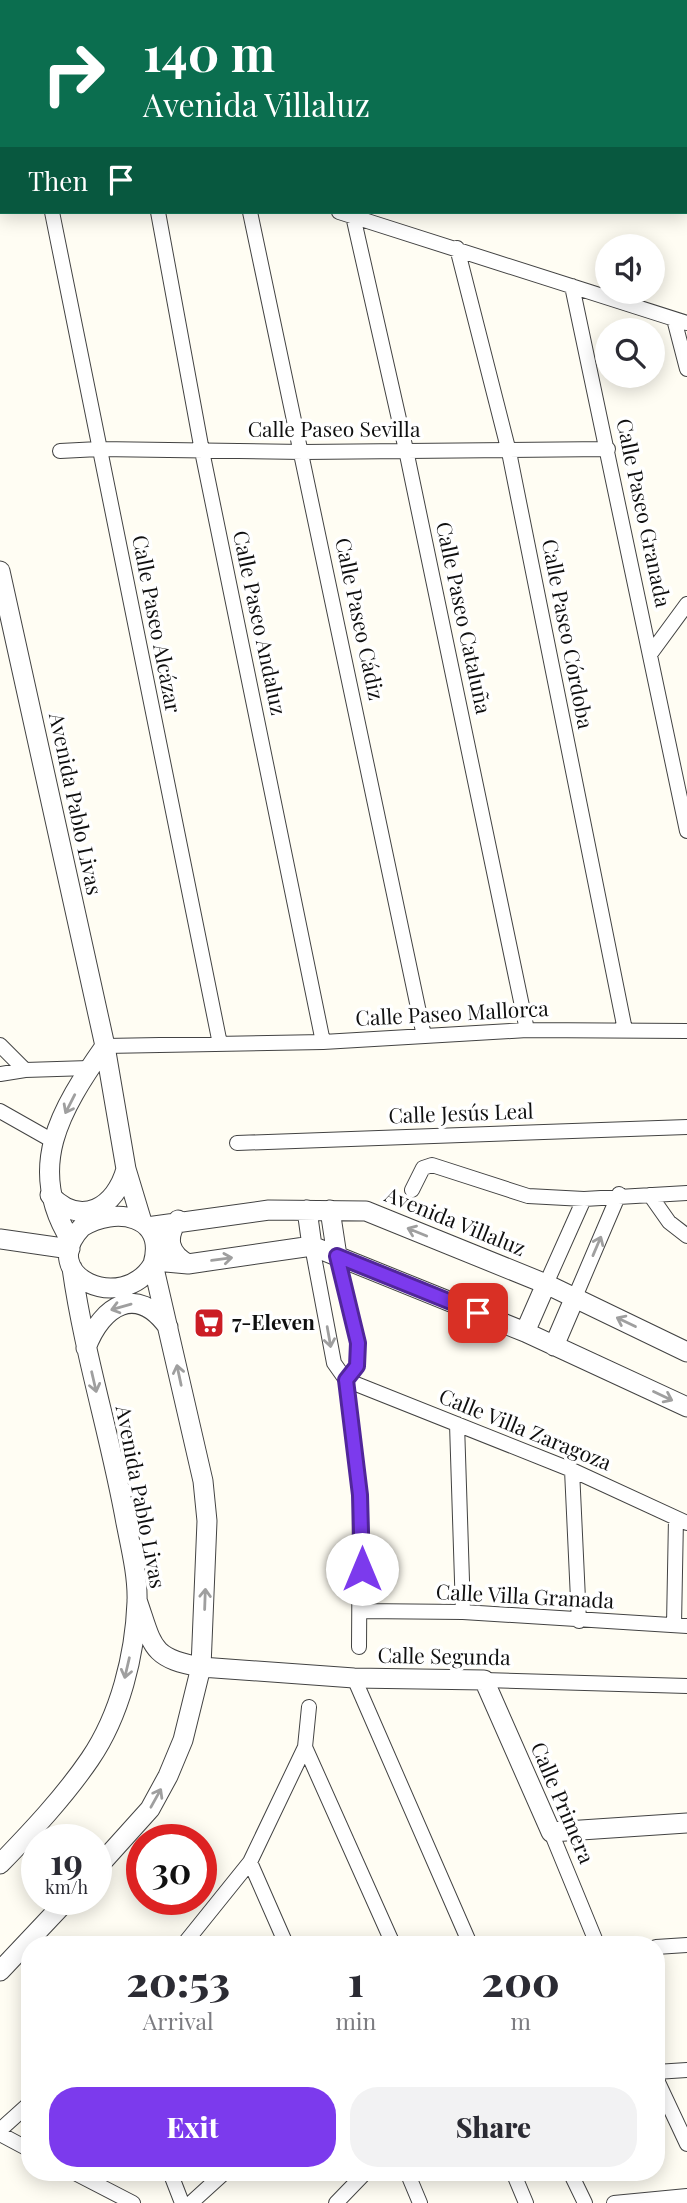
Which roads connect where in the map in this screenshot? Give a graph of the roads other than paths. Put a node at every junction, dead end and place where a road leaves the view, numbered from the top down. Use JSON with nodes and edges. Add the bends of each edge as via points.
{"nodes":[{"id":1,"x":52,"y":214,"type":"edge"},
{"id":2,"x":158,"y":214,"type":"edge"},
{"id":3,"x":250,"y":214,"type":"edge"},
{"id":4,"x":346,"y":214,"type":"edge"},
{"id":5,"x":457,"y":248,"type":"junction"},
{"id":6,"x":572,"y":286,"type":"junction"},
{"id":7,"x":681,"y":321,"type":"edge"},
{"id":8,"x":687,"y":369,"type":"edge"},
{"id":9,"x":99,"y":449,"type":"junction"},
{"id":10,"x":608,"y":449,"type":"junction"},
{"id":11,"x":406,"y":450,"type":"junction"},
{"id":12,"x":61,"y":451,"type":"dead end"},
{"id":13,"x":202,"y":451,"type":"junction"},
{"id":14,"x":303,"y":452,"type":"junction"},
{"id":15,"x":509,"y":452,"type":"junction"},
{"id":16,"x":0,"y":571,"type":"edge"},
{"id":17,"x":687,"y":604,"type":"edge"},
{"id":18,"x":651,"y":653,"type":"junction"},
{"id":19,"x":687,"y":831,"type":"edge"},
{"id":20,"x":527,"y":1030,"type":"junction"},
{"id":21,"x":625,"y":1030,"type":"junction"},
{"id":22,"x":687,"y":1031,"type":"edge"},
{"id":23,"x":424,"y":1036,"type":"junction"},
{"id":24,"x":323,"y":1042,"type":"junction"},
{"id":25,"x":220,"y":1044,"type":"junction"},
{"id":26,"x":0,"y":1045,"type":"edge"},
{"id":27,"x":105,"y":1046,"type":"junction"},
{"id":28,"x":89,"y":1068,"type":"junction"},
{"id":29,"x":25,"y":1070,"type":"junction"},
{"id":30,"x":0,"y":1074,"type":"edge"},
{"id":31,"x":0,"y":1111,"type":"edge"},
{"id":32,"x":687,"y":1127,"type":"edge"},
{"id":33,"x":53,"y":1141,"type":"junction"},
{"id":34,"x":237,"y":1143,"type":"dead end"},
{"id":35,"x":127,"y":1169,"type":"junction"},
{"id":36,"x":412,"y":1190,"type":"dead end"},
{"id":37,"x":687,"y":1193,"type":"edge"},
{"id":38,"x":49,"y":1194,"type":"junction"},
{"id":39,"x":619,"y":1195,"type":"junction"},
{"id":40,"x":650,"y":1195,"type":"junction"},
{"id":41,"x":584,"y":1199,"type":"junction"},
{"id":42,"x":307,"y":1210,"type":"junction"},
{"id":43,"x":330,"y":1210,"type":"junction"},
{"id":44,"x":178,"y":1220,"type":"junction"},
{"id":45,"x":145,"y":1224,"type":"junction"},
{"id":46,"x":687,"y":1236,"type":"edge"},
{"id":47,"x":0,"y":1239,"type":"edge"},
{"id":48,"x":312,"y":1246,"type":"junction"},
{"id":49,"x":71,"y":1252,"type":"junction"},
{"id":50,"x":337,"y":1256,"type":"junction"},
{"id":51,"x":154,"y":1262,"type":"junction"},
{"id":52,"x":188,"y":1264,"type":"junction"},
{"id":53,"x":546,"y":1284,"type":"junction"},
{"id":54,"x":575,"y":1297,"type":"junction"},
{"id":55,"x":169,"y":1328,"type":"junction"},
{"id":56,"x":525,"y":1332,"type":"junction"},
{"id":57,"x":554,"y":1346,"type":"junction"},
{"id":58,"x":86,"y":1348,"type":"junction"},
{"id":59,"x":687,"y":1352,"type":"edge"},
{"id":60,"x":346,"y":1380,"type":"junction"},
{"id":61,"x":687,"y":1407,"type":"edge"},
{"id":62,"x":457,"y":1424,"type":"junction"},
{"id":63,"x":572,"y":1470,"type":"junction"},
{"id":64,"x":681,"y":1520,"type":"edge"},
{"id":65,"x":138,"y":1600,"type":"junction"},
{"id":66,"x":362,"y":1611,"type":"junction"},
{"id":67,"x":463,"y":1612,"type":"junction"},
{"id":68,"x":579,"y":1621,"type":"junction"},
{"id":69,"x":681,"y":1626,"type":"edge"},
{"id":70,"x":359,"y":1647,"type":"dead end"},
{"id":71,"x":201,"y":1667,"type":"junction"},
{"id":72,"x":354,"y":1678,"type":"junction"},
{"id":73,"x":484,"y":1680,"type":"junction"},
{"id":74,"x":687,"y":1686,"type":"edge"},
{"id":75,"x":309,"y":1707,"type":"dead end"},
{"id":76,"x":305,"y":1747,"type":"junction"},
{"id":77,"x":687,"y":1823,"type":"edge"},
{"id":78,"x":551,"y":1832,"type":"junction"},
{"id":79,"x":112,"y":1851,"type":"edge"},
{"id":80,"x":250,"y":1862,"type":"junction"},
{"id":81,"x":0,"y":1864,"type":"edge"},
{"id":82,"x":53,"y":1915,"type":"edge"},
{"id":83,"x":33,"y":1936,"type":"edge"},
{"id":84,"x":190,"y":1936,"type":"edge"},
{"id":85,"x":282,"y":1936,"type":"edge"},
{"id":86,"x":389,"y":1936,"type":"edge"},
{"id":87,"x":467,"y":1936,"type":"edge"},
{"id":88,"x":594,"y":1936,"type":"edge"},
{"id":89,"x":687,"y":1945,"type":"edge"},
{"id":90,"x":665,"y":1946,"type":"edge"},
{"id":91,"x":21,"y":1949,"type":"edge"},
{"id":92,"x":0,"y":1971,"type":"edge"},
{"id":93,"x":687,"y":2070,"type":"edge"},
{"id":94,"x":665,"y":2071,"type":"edge"},
{"id":95,"x":665,"y":2097,"type":"edge"},
{"id":96,"x":21,"y":2110,"type":"edge"},
{"id":97,"x":2,"y":2124,"type":"edge"},
{"id":98,"x":21,"y":2142,"type":"edge"},
{"id":99,"x":687,"y":2144,"type":"edge"},
{"id":100,"x":90,"y":2181,"type":"edge"},
{"id":101,"x":173,"y":2181,"type":"edge"},
{"id":102,"x":215,"y":2181,"type":"edge"},
{"id":103,"x":357,"y":2181,"type":"edge"},
{"id":104,"x":411,"y":2181,"type":"edge"},
{"id":105,"x":517,"y":2181,"type":"edge"},
{"id":106,"x":574,"y":2181,"type":"edge"},
{"id":107,"x":687,"y":2196,"type":"edge"},
{"id":108,"x":133,"y":2203,"type":"edge"},
{"id":109,"x":182,"y":2203,"type":"edge"},
{"id":110,"x":191,"y":2203,"type":"edge"},
{"id":111,"x":336,"y":2203,"type":"edge"},
{"id":112,"x":420,"y":2203,"type":"edge"},
{"id":113,"x":526,"y":2203,"type":"edge"},
{"id":114,"x":585,"y":2203,"type":"edge"},
{"id":115,"x":614,"y":2203,"type":"edge"}],
"edges":[{"from":1,"to":9,"type":"street","name":"Calle Paseo Alcázar"},
{"from":2,"to":13,"type":"street","name":"Calle Paseo Andaluz"},
{"from":3,"to":14,"type":"street","name":"Calle Paseo Cádiz"},
{"from":4,"to":5,"type":"street"},
{"from":4,"to":11,"type":"street","name":"Calle Paseo Cataluña"},
{"from":5,"to":6,"type":"street"},
{"from":5,"to":15,"type":"street","name":"Calle Paseo Córdoba"},
{"from":6,"to":7,"type":"street"},
{"from":6,"to":10,"type":"street","name":"Calle Paseo Granada"},
{"from":7,"to":8,"type":"street"},
{"from":9,"to":12,"type":"street","name":"Calle Paseo Sevilla"},
{"from":9,"to":13,"type":"street","name":"Calle Paseo Sevilla"},
{"from":9,"to":25,"type":"street","name":"Calle Paseo Alcázar"},
{"from":10,"to":15,"type":"street","name":"Calle Paseo Sevilla"},
{"from":10,"to":18,"type":"street","name":"Calle Paseo Granada"},
{"from":11,"to":14,"type":"street","name":"Calle Paseo Sevilla"},
{"from":11,"to":15,"type":"street","name":"Calle Paseo Sevilla"},
{"from":11,"to":20,"type":"street","name":"Calle Paseo Cataluña"},
{"from":13,"to":14,"type":"street","name":"Calle Paseo Sevilla"},
{"from":13,"to":24,"type":"street","name":"Calle Paseo Andaluz"},
{"from":14,"to":23,"type":"street","name":"Calle Paseo Cádiz"},
{"from":15,"to":21,"type":"street","name":"Calle Paseo Córdoba"},
{"from":16,"to":27,"type":"street","name":"Avenida Pablo Livas"},
{"from":17,"to":18,"type":"street"},
{"from":18,"to":19,"type":"street","name":"Calle Paseo Granada"},
{"from":20,"to":21,"type":"street","name":"Calle Paseo Mallorca"},
{"from":20,"to":23,"type":"street","name":"Calle Paseo Mallorca"},
{"from":21,"to":22,"type":"street","name":"Calle Paseo Mallorca"},
{"from":23,"to":24,"type":"street","name":"Calle Paseo Mallorca"},
{"from":24,"to":25,"type":"street","name":"Calle Paseo Mallorca"},
{"from":25,"to":27,"type":"street","name":"Calle Paseo Mallorca"},
{"from":26,"to":29,"type":"street"},
{"from":27,"to":28,"type":"street","name":"Avenida Pablo Livas"},
{"from":27,"to":35,"type":"street","name":"Avenida Pablo Livas"},
{"from":28,"to":29,"type":"street"},
{"from":28,"to":33,"type":"street","name":"Avenida Pablo Livas","one_way":true},
{"from":29,"to":30,"type":"street"},
{"from":31,"to":33,"type":"street"},
{"from":32,"to":34,"type":"street","name":"Calle Jesús Leal"},
{"from":33,"to":38,"type":"street","name":"Avenida Pablo Livas","via":[[47,1164]]},
{"from":35,"to":38,"type":"street","via":[[119,1189],[100,1207],[76,1212]]},
{"from":35,"to":45,"type":"street","name":"Avenida Pablo Livas"},
{"from":36,"to":41,"type":"street","via":[[423,1168],[432,1165],[528,1196]]},
{"from":37,"to":40,"type":"street"},
{"from":38,"to":49,"type":"street","name":"Avenida Pablo Livas"},
{"from":39,"to":40,"type":"street"},
{"from":39,"to":41,"type":"street"},
{"from":54,"to":39,"type":"street","one_way":true},
{"from":40,"to":46,"type":"street","via":[[669,1222]]},
{"from":41,"to":53,"type":"street"},
{"from":42,"to":43,"type":"street","name":"Avenida Villaluz"},
{"from":42,"to":44,"type":"street","name":"Avenida Villaluz"},
{"from":42,"to":48,"type":"street"},
{"from":43,"to":50,"type":"street"},
{"from":53,"to":43,"type":"street","name":"Avenida Villaluz","one_way":true,"via":[[366,1211]]},
{"from":44,"to":45,"type":"street","name":"Avenida Villaluz"},
{"from":44,"to":52,"type":"street","via":[[172,1228],[171,1249]]},
{"from":45,"to":49,"type":"street","via":[[126,1216],[90,1222]]},
{"from":45,"to":51,"type":"street","via":[[154,1237]]},
{"from":47,"to":49,"type":"street"},
{"from":48,"to":50,"type":"street"},
{"from":52,"to":48,"type":"street","one_way":true},
{"from":48,"to":60,"type":"street","one_way":true,"via":[[334,1363]]},
{"from":49,"to":51,"type":"street","via":[[85,1283],[104,1289],[141,1279]]},
{"from":49,"to":58,"type":"street","name":"Avenida Pablo Livas"},
{"from":50,"to":56,"type":"street"},
{"from":50,"to":60,"type":"street","via":[[358,1343],[357,1366]]},
{"from":51,"to":52,"type":"street"},
{"from":51,"to":55,"type":"street"},
{"from":53,"to":54,"type":"street","name":"Avenida Villaluz"},
{"from":53,"to":56,"type":"street"},
{"from":54,"to":57,"type":"street"},
{"from":59,"to":54,"type":"street","name":"Avenida Villaluz","one_way":true},
{"from":55,"to":58,"type":"street","one_way":true,"via":[[149,1308],[128,1303],[100,1319]]},
{"from":71,"to":55,"type":"street","one_way":true,"via":[[207,1521],[203,1481]]},
{"from":56,"to":57,"type":"street"},
{"from":57,"to":61,"type":"street","one_way":true},
{"from":58,"to":65,"type":"street","name":"Avenida Pablo Livas","one_way":true,"via":[[122,1502]]},
{"from":60,"to":62,"type":"street","name":"Calle Villa Zaragoza"},
{"from":60,"to":66,"type":"street","via":[[360,1495]]},
{"from":62,"to":63,"type":"street","name":"Calle Villa Zaragoza"},
{"from":62,"to":67,"type":"street"},
{"from":63,"to":64,"type":"street","name":"Calle Villa Zaragoza"},
{"from":63,"to":68,"type":"street"},
{"from":64,"to":69,"type":"street"},
{"from":65,"to":71,"type":"street","name":"Calle Segunda","via":[[151,1640],[162,1656]]},
{"from":65,"to":81,"type":"street","name":"Avenida Pablo Livas","one_way":true,"via":[[119,1700],[91,1758],[39,1824]]},
{"from":66,"to":67,"type":"street","name":"Calle Villa Granada"},
{"from":66,"to":70,"type":"street"},
{"from":67,"to":68,"type":"street","name":"Calle Villa Granada"},
{"from":68,"to":69,"type":"street","name":"Calle Villa Granada"},
{"from":71,"to":72,"type":"street","name":"Calle Segunda"},
{"from":79,"to":71,"type":"street","one_way":true,"via":[[150,1809],[168,1776],[183,1740]]},
{"from":72,"to":73,"type":"street","name":"Calle Segunda"},
{"from":72,"to":87,"type":"street"},
{"from":73,"to":74,"type":"street","name":"Calle Segunda"},
{"from":73,"to":78,"type":"street","name":"Calle Primera"},
{"from":75,"to":76,"type":"street"},
{"from":76,"to":80,"type":"street"},
{"from":76,"to":86,"type":"street"},
{"from":77,"to":78,"type":"street"},
{"from":78,"to":88,"type":"street","name":"Calle Primera"},
{"from":80,"to":84,"type":"street"},
{"from":80,"to":85,"type":"street"},
{"from":82,"to":83,"type":"street"},
{"from":89,"to":90,"type":"street"},
{"from":91,"to":92,"type":"street"},
{"from":93,"to":94,"type":"street"},
{"from":95,"to":99,"type":"street"},
{"from":96,"to":97,"type":"street"},
{"from":97,"to":98,"type":"street"},
{"from":100,"to":108,"type":"street"},
{"from":101,"to":109,"type":"street"},
{"from":102,"to":110,"type":"street"},
{"from":103,"to":111,"type":"street"},
{"from":104,"to":112,"type":"street"},
{"from":105,"to":113,"type":"street"},
{"from":106,"to":114,"type":"street"},
{"from":107,"to":115,"type":"street"}]}
